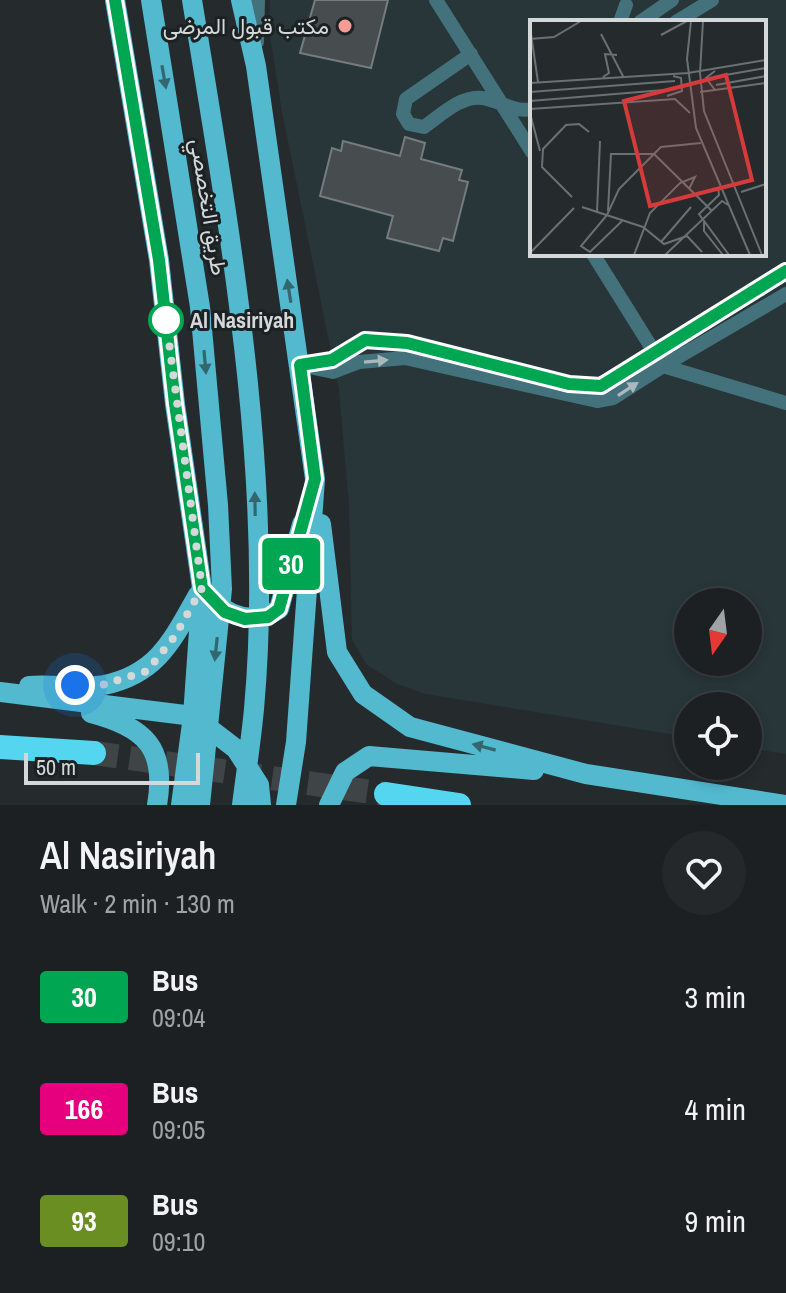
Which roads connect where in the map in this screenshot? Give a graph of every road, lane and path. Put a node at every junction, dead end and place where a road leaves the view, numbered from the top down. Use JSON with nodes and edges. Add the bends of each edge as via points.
{"nodes":[{"id":1,"x":115,"y":0,"type":"edge"},
{"id":2,"x":151,"y":0,"type":"edge"},
{"id":3,"x":192,"y":0,"type":"edge"},
{"id":4,"x":241,"y":0,"type":"edge"},
{"id":5,"x":258,"y":0,"type":"edge"},
{"id":6,"x":436,"y":0,"type":"edge"},
{"id":7,"x":672,"y":0,"type":"edge"},
{"id":8,"x":712,"y":0,"type":"edge"},
{"id":9,"x":626,"y":5,"type":"dead end"},
{"id":10,"x":621,"y":20,"type":"edge"},
{"id":11,"x":643,"y":20,"type":"edge"},
{"id":12,"x":679,"y":20,"type":"edge"},
{"id":13,"x":471,"y":54,"type":"junction"},
{"id":14,"x":256,"y":66,"type":"junction"},
{"id":15,"x":504,"y":106,"type":"junction"},
{"id":16,"x":530,"y":109,"type":"edge"},
{"id":17,"x":530,"y":149,"type":"edge"},
{"id":18,"x":594,"y":256,"type":"edge"},
{"id":19,"x":786,"y":271,"type":"edge"},
{"id":20,"x":786,"y":294,"type":"edge"},
{"id":21,"x":651,"y":352,"type":"junction"},
{"id":22,"x":300,"y":365,"type":"junction"},
{"id":23,"x":663,"y":366,"type":"junction"},
{"id":24,"x":786,"y":403,"type":"edge"},
{"id":25,"x":315,"y":479,"type":"junction"},
{"id":26,"x":202,"y":588,"type":"junction"},
{"id":27,"x":0,"y":691,"type":"edge"},
{"id":28,"x":193,"y":716,"type":"junction"},
{"id":29,"x":0,"y":747,"type":"edge"},
{"id":30,"x":94,"y":753,"type":"tunnel mouth"},
{"id":31,"x":586,"y":774,"type":"junction"},
{"id":32,"x":386,"y":794,"type":"tunnel mouth"},
{"id":33,"x":157,"y":805,"type":"edge"},
{"id":34,"x":181,"y":805,"type":"edge"},
{"id":35,"x":200,"y":805,"type":"edge"},
{"id":36,"x":242,"y":805,"type":"edge"},
{"id":37,"x":261,"y":805,"type":"edge"},
{"id":38,"x":286,"y":805,"type":"edge"},
{"id":39,"x":329,"y":805,"type":"edge"},
{"id":40,"x":459,"y":805,"type":"edge"},
{"id":41,"x":786,"y":805,"type":"edge"}],
"edges":[{"from":1,"to":26,"type":"main road","via":[[159,260]]},
{"from":2,"to":35,"type":"main road","name":"طريق التخصصي","one_way":true,"via":[[200,307],[218,505],[222,589]]},
{"from":36,"to":3,"type":"main road","name":"طريق التخصصي","one_way":true,"via":[[254,707],[255,482],[219,166]]},
{"from":4,"to":14,"type":"main road"},
{"from":5,"to":14,"type":"lane"},
{"from":6,"to":13,"type":"lane"},
{"from":7,"to":11,"type":"lane"},
{"from":8,"to":12,"type":"lane"},
{"from":9,"to":10,"type":"lane"},
{"from":13,"to":15,"type":"lane"},
{"from":13,"to":15,"type":"lane","via":[[406,99],[403,114],[409,124],[424,127],[458,103],[481,97]]},
{"from":22,"to":14,"type":"main road","one_way":true},
{"from":15,"to":16,"type":"lane"},
{"from":15,"to":17,"type":"lane"},
{"from":18,"to":21,"type":"lane"},
{"from":19,"to":21,"type":"lane"},
{"from":20,"to":23,"type":"lane"},
{"from":21,"to":22,"type":"lane","via":[[601,386],[582,387],[407,343],[365,340],[332,360]]},
{"from":21,"to":23,"type":"lane"},
{"from":22,"to":23,"type":"lane","one_way":true,"via":[[333,372],[359,362],[405,358],[597,401],[613,398]]},
{"from":22,"to":25,"type":"main road"},
{"from":23,"to":24,"type":"lane"},
{"from":25,"to":26,"type":"main road","via":[[279,609],[268,617],[245,619],[225,612]]},
{"from":31,"to":25,"type":"main road","one_way":true,"via":[[410,727],[363,694],[337,652]]},
{"from":25,"to":38,"type":"main road","via":[[296,742]]},
{"from":26,"to":27,"type":"main road","via":[[175,636],[147,671],[102,685]]},
{"from":26,"to":28,"type":"main road"},
{"from":27,"to":28,"type":"main road"},
{"from":27,"to":33,"type":"main road","via":[[125,723],[142,734],[162,770]]},
{"from":28,"to":34,"type":"main road"},
{"from":28,"to":37,"type":"main road","via":[[236,749],[259,785]]},
{"from":29,"to":30,"type":"highway"},
{"from":31,"to":39,"type":"main road","via":[[369,756],[345,772]]},
{"from":31,"to":41,"type":"main road"},
{"from":32,"to":40,"type":"highway"}]}
